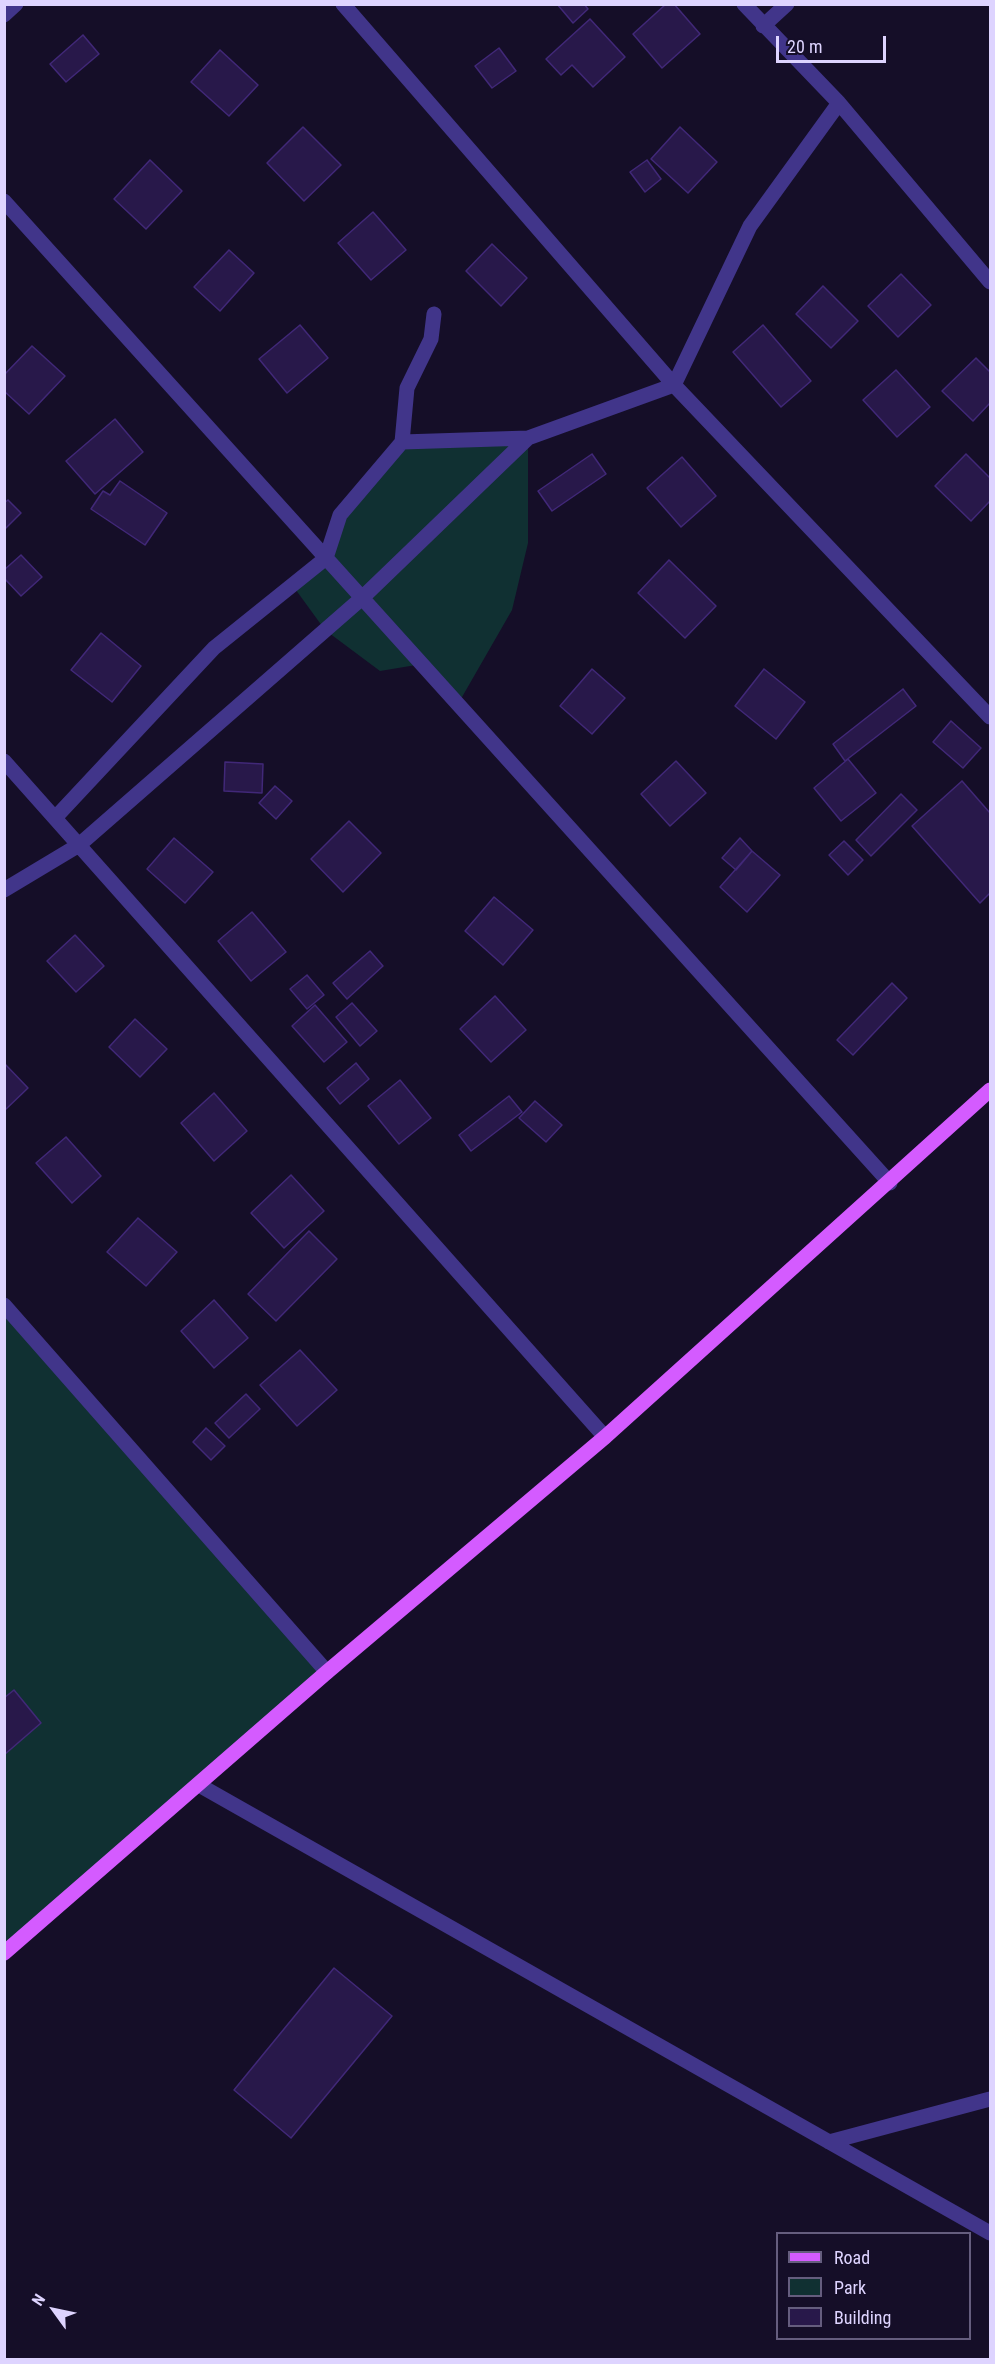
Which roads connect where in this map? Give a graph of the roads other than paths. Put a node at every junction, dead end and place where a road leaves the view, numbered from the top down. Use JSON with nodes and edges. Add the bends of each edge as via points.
{"nodes":[{"id":1,"x":16,"y":4,"type":"edge"},
{"id":2,"x":343,"y":4,"type":"edge"},
{"id":3,"x":744,"y":4,"type":"edge"},
{"id":4,"x":787,"y":4,"type":"edge"},
{"id":5,"x":4,"y":15,"type":"edge"},
{"id":6,"x":763,"y":26,"type":"junction"},
{"id":7,"x":839,"y":103,"type":"junction"},
{"id":8,"x":4,"y":201,"type":"edge"},
{"id":9,"x":990,"y":282,"type":"edge"},
{"id":10,"x":434,"y":314,"type":"dead end"},
{"id":11,"x":674,"y":385,"type":"junction"},
{"id":12,"x":528,"y":438,"type":"junction"},
{"id":13,"x":402,"y":442,"type":"junction"},
{"id":14,"x":326,"y":558,"type":"junction"},
{"id":15,"x":362,"y":598,"type":"junction"},
{"id":16,"x":990,"y":717,"type":"edge"},
{"id":17,"x":4,"y":761,"type":"edge"},
{"id":18,"x":55,"y":818,"type":"junction"},
{"id":19,"x":79,"y":845,"type":"junction"},
{"id":20,"x":4,"y":890,"type":"edge"},
{"id":21,"x":990,"y":1090,"type":"edge"},
{"id":22,"x":890,"y":1183,"type":"junction"},
{"id":23,"x":4,"y":1305,"type":"edge"},
{"id":24,"x":605,"y":1437,"type":"junction"},
{"id":25,"x":327,"y":1672,"type":"junction"},
{"id":26,"x":199,"y":1785,"type":"junction"},
{"id":27,"x":4,"y":1953,"type":"edge"},
{"id":28,"x":990,"y":2099,"type":"edge"},
{"id":29,"x":830,"y":2142,"type":"junction"},
{"id":30,"x":990,"y":2233,"type":"edge"}],
"edges":[{"from":1,"to":5,"type":"street"},
{"from":2,"to":11,"type":"street"},
{"from":3,"to":6,"type":"street"},
{"from":4,"to":6,"type":"street"},
{"from":6,"to":7,"type":"street"},
{"from":7,"to":9,"type":"street"},
{"from":7,"to":11,"type":"street","via":[[750,226]]},
{"from":8,"to":14,"type":"street"},
{"from":10,"to":13,"type":"street","via":[[431,339],[407,388]]},
{"from":11,"to":12,"type":"street"},
{"from":11,"to":16,"type":"street"},
{"from":12,"to":13,"type":"street"},
{"from":12,"to":15,"type":"street"},
{"from":13,"to":14,"type":"street","via":[[340,515]]},
{"from":14,"to":15,"type":"street"},
{"from":14,"to":18,"type":"street","via":[[214,648]]},
{"from":15,"to":19,"type":"street"},
{"from":15,"to":22,"type":"street"},
{"from":17,"to":18,"type":"street"},
{"from":18,"to":19,"type":"street"},
{"from":19,"to":20,"type":"street"},
{"from":19,"to":24,"type":"street"},
{"from":21,"to":22,"type":"main road"},
{"from":22,"to":24,"type":"main road"},
{"from":23,"to":25,"type":"street"},
{"from":24,"to":25,"type":"main road"},
{"from":25,"to":26,"type":"main road"},
{"from":26,"to":27,"type":"main road"},
{"from":26,"to":29,"type":"street"},
{"from":28,"to":29,"type":"street"},
{"from":29,"to":30,"type":"street"}]}
